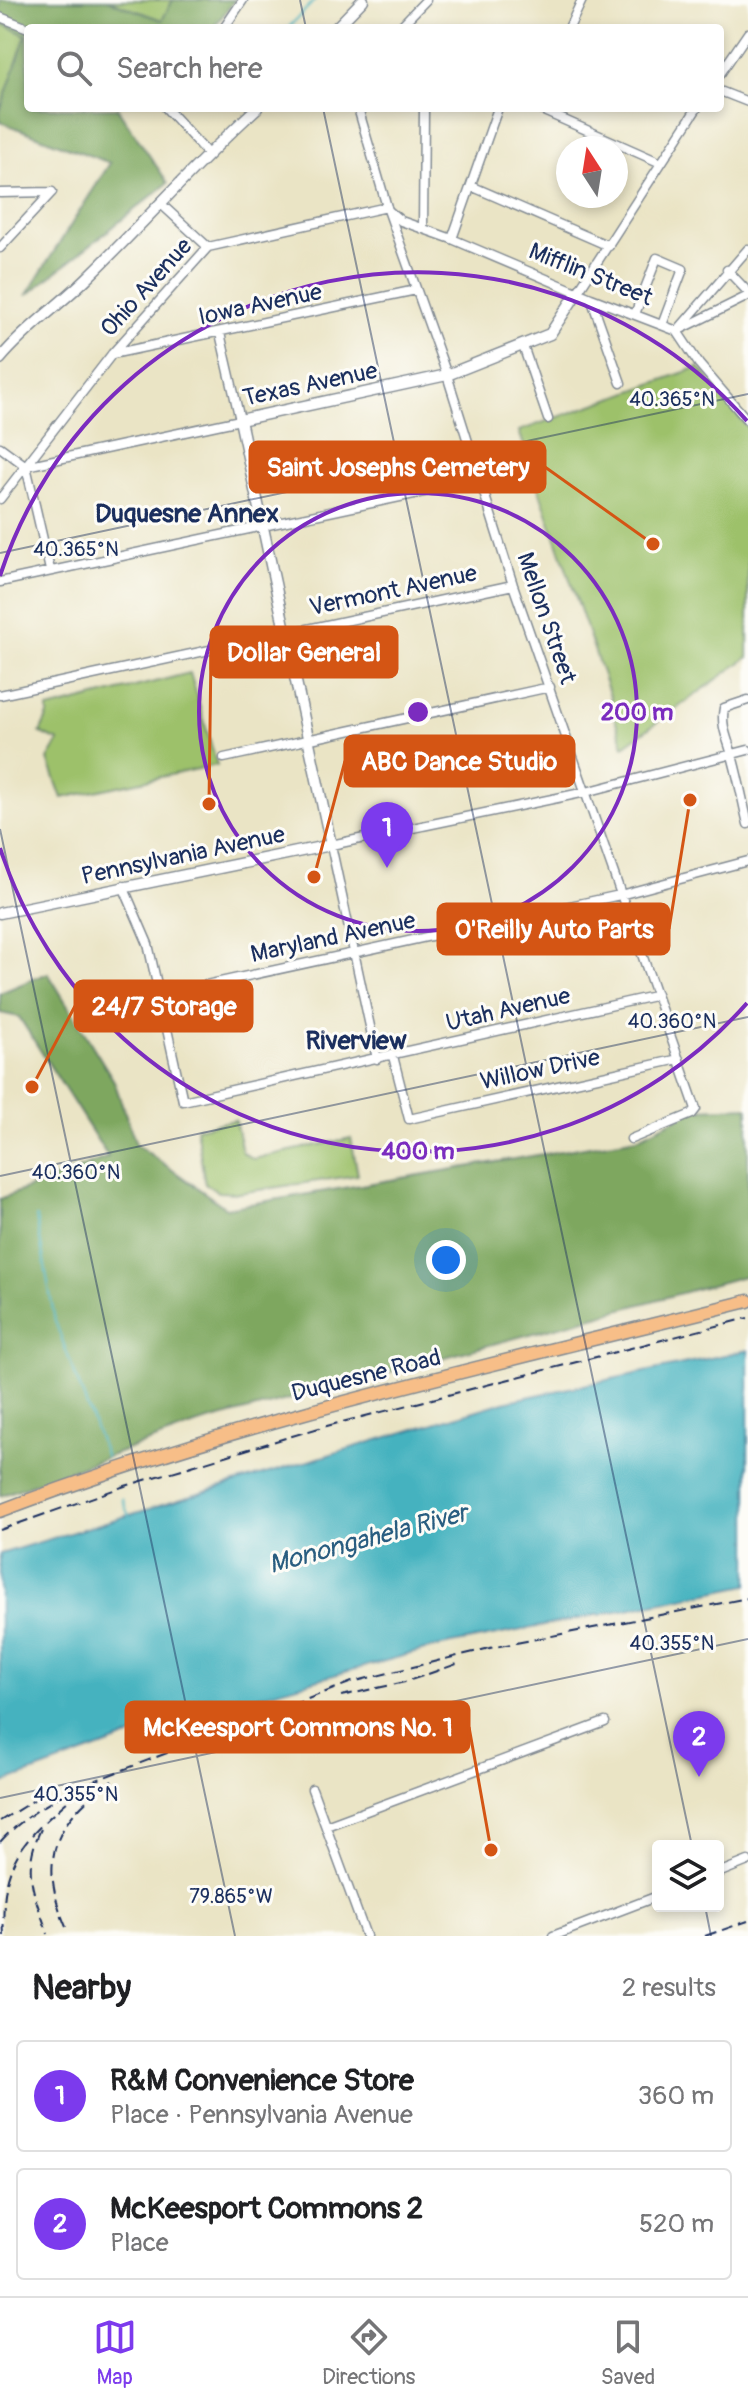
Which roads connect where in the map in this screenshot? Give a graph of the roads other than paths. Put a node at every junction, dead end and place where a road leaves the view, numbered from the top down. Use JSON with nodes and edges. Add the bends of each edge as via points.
{"nodes":[{"id":1,"x":243,"y":0,"type":"edge"},
{"id":2,"x":363,"y":0,"type":"edge"},
{"id":3,"x":426,"y":0,"type":"edge"},
{"id":4,"x":582,"y":0,"type":"edge"},
{"id":5,"x":0,"y":17,"type":"edge"},
{"id":6,"x":227,"y":24,"type":"edge"},
{"id":7,"x":340,"y":24,"type":"edge"},
{"id":8,"x":403,"y":24,"type":"edge"},
{"id":9,"x":572,"y":24,"type":"edge"},
{"id":10,"x":24,"y":26,"type":"edge"},
{"id":11,"x":748,"y":33,"type":"edge"},
{"id":12,"x":724,"y":68,"type":"edge"},
{"id":13,"x":724,"y":93,"type":"edge"},
{"id":14,"x":748,"y":102,"type":"edge"},
{"id":15,"x":170,"y":112,"type":"edge"},
{"id":16,"x":253,"y":112,"type":"edge"},
{"id":17,"x":359,"y":112,"type":"edge"},
{"id":18,"x":424,"y":112,"type":"edge"},
{"id":19,"x":497,"y":112,"type":"edge"},
{"id":20,"x":546,"y":112,"type":"edge"},
{"id":21,"x":694,"y":112,"type":"edge"},
{"id":22,"x":207,"y":153,"type":"junction"},
{"id":23,"x":661,"y":163,"type":"junction"},
{"id":24,"x":471,"y":186,"type":"junction"},
{"id":25,"x":0,"y":193,"type":"edge"},
{"id":26,"x":160,"y":203,"type":"junction"},
{"id":27,"x":387,"y":207,"type":"junction"},
{"id":28,"x":423,"y":229,"type":"junction"},
{"id":29,"x":452,"y":239,"type":"junction"},
{"id":30,"x":609,"y":246,"type":"junction"},
{"id":31,"x":208,"y":247,"type":"junction"},
{"id":32,"x":0,"y":248,"type":"edge"},
{"id":33,"x":748,"y":249,"type":"edge"},
{"id":34,"x":727,"y":270,"type":"junction"},
{"id":35,"x":416,"y":290,"type":"junction"},
{"id":36,"x":577,"y":293,"type":"junction"},
{"id":37,"x":748,"y":294,"type":"edge"},
{"id":38,"x":591,"y":298,"type":"junction"},
{"id":39,"x":635,"y":314,"type":"junction"},
{"id":40,"x":662,"y":325,"type":"junction"},
{"id":41,"x":677,"y":331,"type":"junction"},
{"id":42,"x":220,"y":333,"type":"junction"},
{"id":43,"x":523,"y":346,"type":"junction"},
{"id":44,"x":112,"y":354,"type":"junction"},
{"id":45,"x":0,"y":359,"type":"edge"},
{"id":46,"x":447,"y":375,"type":"junction"},
{"id":47,"x":621,"y":383,"type":"dead end"},
{"id":48,"x":548,"y":419,"type":"dead end"},
{"id":49,"x":240,"y":420,"type":"junction"},
{"id":50,"x":748,"y":421,"type":"edge"},
{"id":51,"x":0,"y":447,"type":"edge"},
{"id":52,"x":26,"y":466,"type":"junction"},
{"id":53,"x":480,"y":480,"type":"junction"},
{"id":54,"x":0,"y":499,"type":"edge"},
{"id":55,"x":262,"y":525,"type":"junction"},
{"id":56,"x":50,"y":570,"type":"junction"},
{"id":57,"x":0,"y":582,"type":"edge"},
{"id":58,"x":513,"y":585,"type":"junction"},
{"id":59,"x":286,"y":634,"type":"junction"},
{"id":60,"x":550,"y":687,"type":"junction"},
{"id":61,"x":0,"y":695,"type":"edge"},
{"id":62,"x":748,"y":700,"type":"edge"},
{"id":63,"x":309,"y":739,"type":"junction"},
{"id":64,"x":748,"y":750,"type":"edge"},
{"id":65,"x":732,"y":754,"type":"junction"},
{"id":66,"x":224,"y":758,"type":"dead end"},
{"id":67,"x":586,"y":792,"type":"junction"},
{"id":68,"x":748,"y":824,"type":"edge"},
{"id":69,"x":331,"y":845,"type":"junction"},
{"id":70,"x":748,"y":861,"type":"edge"},
{"id":71,"x":123,"y":886,"type":"junction"},
{"id":72,"x":620,"y":895,"type":"junction"},
{"id":73,"x":0,"y":913,"type":"edge"},
{"id":74,"x":355,"y":953,"type":"junction"},
{"id":75,"x":160,"y":995,"type":"junction"},
{"id":76,"x":654,"y":996,"type":"junction"},
{"id":77,"x":393,"y":1056,"type":"junction"},
{"id":78,"x":377,"y":1059,"type":"junction"},
{"id":79,"x":679,"y":1059,"type":"junction"},
{"id":80,"x":631,"y":1139,"type":"dead end"},
{"id":81,"x":748,"y":1301,"type":"edge"},
{"id":82,"x":0,"y":1511,"type":"edge"},
{"id":83,"x":605,"y":1722,"type":"dead end"},
{"id":84,"x":312,"y":1789,"type":"dead end"},
{"id":85,"x":326,"y":1826,"type":"junction"},
{"id":86,"x":748,"y":1861,"type":"edge"},
{"id":87,"x":724,"y":1871,"type":"edge"},
{"id":88,"x":652,"y":1898,"type":"edge"},
{"id":89,"x":366,"y":1936,"type":"edge"},
{"id":90,"x":553,"y":1936,"type":"edge"}],
"edges":[{"from":1,"to":6,"type":"street"},
{"from":2,"to":7,"type":"street"},
{"from":3,"to":8,"type":"street"},
{"from":4,"to":9,"type":"street"},
{"from":5,"to":10,"type":"street"},
{"from":11,"to":12,"type":"street"},
{"from":13,"to":14,"type":"street"},
{"from":15,"to":22,"type":"street"},
{"from":16,"to":22,"type":"street"},
{"from":17,"to":27,"type":"street","name":"Mellon Street"},
{"from":18,"to":28,"type":"street"},
{"from":19,"to":24,"type":"street"},
{"from":20,"to":23,"type":"street"},
{"from":21,"to":23,"type":"street"},
{"from":22,"to":26,"type":"street"},
{"from":23,"to":30,"type":"street"},
{"from":24,"to":29,"type":"street"},
{"from":24,"to":30,"type":"street"},
{"from":25,"to":32,"type":"street","via":[[52,192]]},
{"from":26,"to":31,"type":"street"},
{"from":26,"to":45,"type":"street"},
{"from":27,"to":28,"type":"street","name":"Mifflin Street","via":[[401,221]]},
{"from":27,"to":31,"type":"street","name":"Ohio Avenue"},
{"from":27,"to":35,"type":"street","name":"Mellon Street"},
{"from":28,"to":29,"type":"street","name":"Mifflin Street"},
{"from":29,"to":36,"type":"street","name":"Mifflin Street"},
{"from":30,"to":36,"type":"street"},
{"from":31,"to":44,"type":"street","name":"Ohio Avenue"},
{"from":33,"to":34,"type":"street"},
{"from":34,"to":37,"type":"street"},
{"from":34,"to":41,"type":"street"},
{"from":35,"to":42,"type":"street","name":"Iowa Avenue"},
{"from":35,"to":46,"type":"street","name":"Mellon Street"},
{"from":36,"to":38,"type":"street","name":"Mifflin Street"},
{"from":36,"to":43,"type":"street","name":"Texas Avenue","via":[[550,334]]},
{"from":37,"to":41,"type":"street"},
{"from":38,"to":39,"type":"street","name":"Mifflin Street"},
{"from":38,"to":47,"type":"street"},
{"from":39,"to":40,"type":"street","name":"Mifflin Street"},
{"from":39,"to":40,"type":"street","via":[[657,258],[683,269]]},
{"from":40,"to":41,"type":"street","name":"Mifflin Street"},
{"from":41,"to":50,"type":"street","name":"Mifflin Street"},
{"from":42,"to":44,"type":"street","name":"Iowa Avenue"},
{"from":42,"to":49,"type":"street"},
{"from":43,"to":46,"type":"street","name":"Texas Avenue"},
{"from":43,"to":48,"type":"street"},
{"from":44,"to":52,"type":"street","name":"Ohio Avenue"},
{"from":46,"to":49,"type":"street","name":"Texas Avenue"},
{"from":46,"to":53,"type":"street","name":"Mellon Street"},
{"from":49,"to":52,"type":"street","name":"Texas Avenue"},
{"from":49,"to":55,"type":"street"},
{"from":51,"to":52,"type":"street"},
{"from":52,"to":54,"type":"street","name":"Ohio Avenue"},
{"from":52,"to":56,"type":"street"},
{"from":53,"to":55,"type":"street"},
{"from":53,"to":58,"type":"street","name":"Mellon Street"},
{"from":55,"to":56,"type":"street"},
{"from":55,"to":59,"type":"street"},
{"from":56,"to":57,"type":"street"},
{"from":58,"to":59,"type":"street","name":"Vermont Avenue"},
{"from":58,"to":60,"type":"street","name":"Mellon Street"},
{"from":59,"to":61,"type":"street","name":"Vermont Avenue"},
{"from":59,"to":63,"type":"street"},
{"from":60,"to":63,"type":"street"},
{"from":60,"to":67,"type":"street","name":"Mellon Street"},
{"from":62,"to":65,"type":"street","via":[[724,708],[722,726]]},
{"from":63,"to":66,"type":"street"},
{"from":63,"to":69,"type":"street"},
{"from":64,"to":65,"type":"street","name":"Pennsylvania Avenue"},
{"from":65,"to":67,"type":"street","name":"Pennsylvania Avenue"},
{"from":65,"to":68,"type":"street"},
{"from":67,"to":69,"type":"street","name":"Pennsylvania Avenue"},
{"from":67,"to":72,"type":"street","name":"Mellon Street"},
{"from":69,"to":71,"type":"street","name":"Pennsylvania Avenue"},
{"from":69,"to":74,"type":"street"},
{"from":70,"to":72,"type":"street","name":"Maryland Avenue"},
{"from":71,"to":73,"type":"street","name":"Pennsylvania Avenue"},
{"from":71,"to":75,"type":"street","via":[[147,941]]},
{"from":72,"to":74,"type":"street","name":"Maryland Avenue"},
{"from":72,"to":76,"type":"street","name":"Mellon Street"},
{"from":74,"to":75,"type":"street","name":"Maryland Avenue"},
{"from":74,"to":78,"type":"street"},
{"from":75,"to":78,"type":"street","name":"Utah Avenue","via":[[183,1101]]},
{"from":76,"to":77,"type":"street","name":"Utah Avenue"},
{"from":76,"to":79,"type":"street","name":"Mellon Street"},
{"from":77,"to":78,"type":"street","name":"Utah Avenue"},
{"from":77,"to":79,"type":"street","name":"Willow Drive","via":[[409,1119]]},
{"from":79,"to":80,"type":"street","name":"Mellon Street","via":[[696,1109]]},
{"from":81,"to":82,"type":"main road","name":"Duquesne Road","via":[[276,1420]]},
{"from":83,"to":85,"type":"street"},
{"from":84,"to":85,"type":"street"},
{"from":85,"to":89,"type":"street"},
{"from":86,"to":87,"type":"street"},
{"from":88,"to":90,"type":"street"}]}
